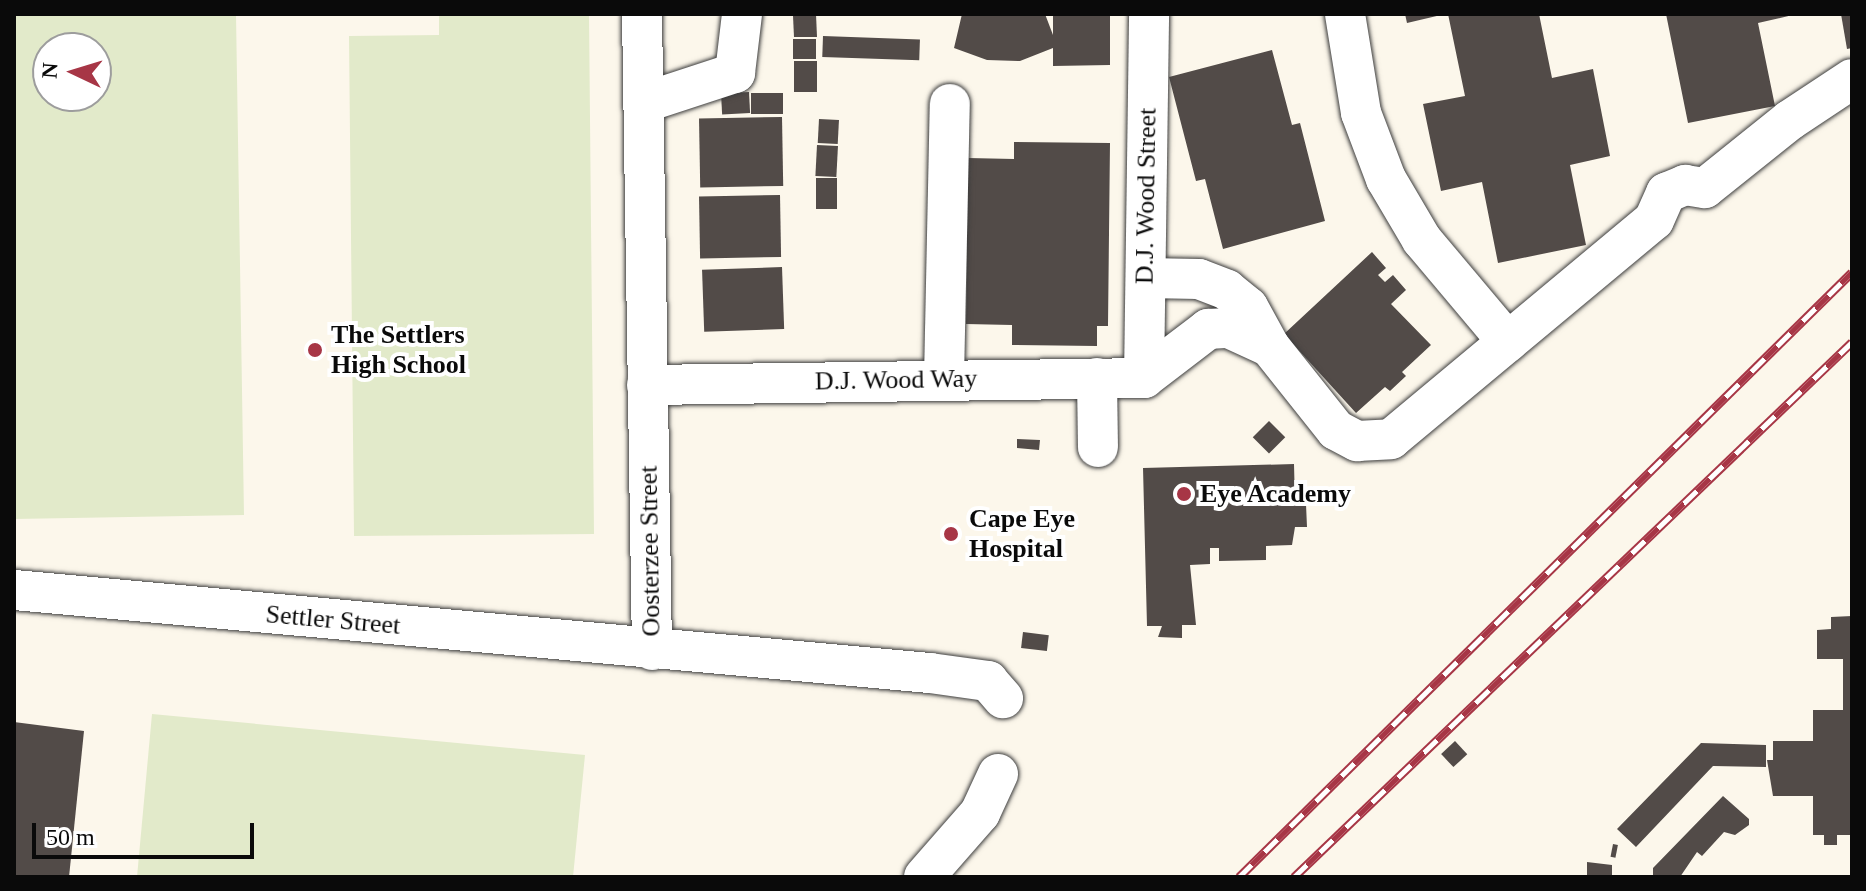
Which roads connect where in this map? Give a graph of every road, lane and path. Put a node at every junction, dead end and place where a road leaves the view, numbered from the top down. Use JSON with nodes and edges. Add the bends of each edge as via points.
{"nodes":[{"id":1,"x":642,"y":14,"type":"edge"},
{"id":2,"x":666,"y":14,"type":"edge"},
{"id":3,"x":742,"y":14,"type":"edge"},
{"id":4,"x":1149,"y":14,"type":"edge"},
{"id":5,"x":1345,"y":14,"type":"edge"},
{"id":6,"x":1852,"y":79,"type":"edge"},
{"id":7,"x":642,"y":97,"type":"junction"},
{"id":8,"x":950,"y":104,"type":"dead end"},
{"id":9,"x":1146,"y":278,"type":"junction"},
{"id":10,"x":1508,"y":342,"type":"junction"},
{"id":11,"x":1270,"y":347,"type":"junction"},
{"id":12,"x":1097,"y":378,"type":"junction"},
{"id":13,"x":1144,"y":378,"type":"junction"},
{"id":14,"x":944,"y":379,"type":"junction"},
{"id":15,"x":647,"y":385,"type":"junction"},
{"id":16,"x":1098,"y":447,"type":"dead end"},
{"id":17,"x":14,"y":590,"type":"edge"},
{"id":18,"x":652,"y":650,"type":"junction"},
{"id":19,"x":1003,"y":698,"type":"dead end"},
{"id":20,"x":998,"y":774,"type":"dead end"},
{"id":21,"x":924,"y":877,"type":"edge"}],
"edges":[{"from":1,"to":7,"type":"street","name":"Oosterzee Street"},
{"from":2,"to":7,"type":"street","name":"Oosterzee Street"},
{"from":3,"to":7,"type":"street","via":[[735,73]]},
{"from":4,"to":9,"type":"street","name":"D.J. Wood Street"},
{"from":5,"to":10,"type":"street","via":[[1361,113],[1386,179],[1422,240]]},
{"from":6,"to":10,"type":"street","via":[[1705,188],[1685,185],[1666,193],[1654,220]]},
{"from":7,"to":15,"type":"street","name":"Oosterzee Street"},
{"from":8,"to":14,"type":"street"},
{"from":9,"to":11,"type":"street","via":[[1199,279],[1227,290],[1248,307]]},
{"from":9,"to":13,"type":"street","name":"D.J. Wood Street"},
{"from":10,"to":11,"type":"street","via":[[1409,428],[1373,443],[1336,430]]},
{"from":11,"to":13,"type":"street","via":[[1229,328],[1208,329]]},
{"from":12,"to":13,"type":"street","name":"D.J. Wood Way"},
{"from":12,"to":14,"type":"street","name":"D.J. Wood Way"},
{"from":12,"to":16,"type":"street"},
{"from":14,"to":15,"type":"street","name":"D.J. Wood Way"},
{"from":15,"to":18,"type":"street","name":"Oosterzee Street"},
{"from":17,"to":18,"type":"street","name":"Settler Street"},
{"from":18,"to":19,"type":"street","name":"Oosterzee Street","via":[[930,673],[988,681]]},
{"from":20,"to":21,"type":"street","via":[[980,813]]}]}
